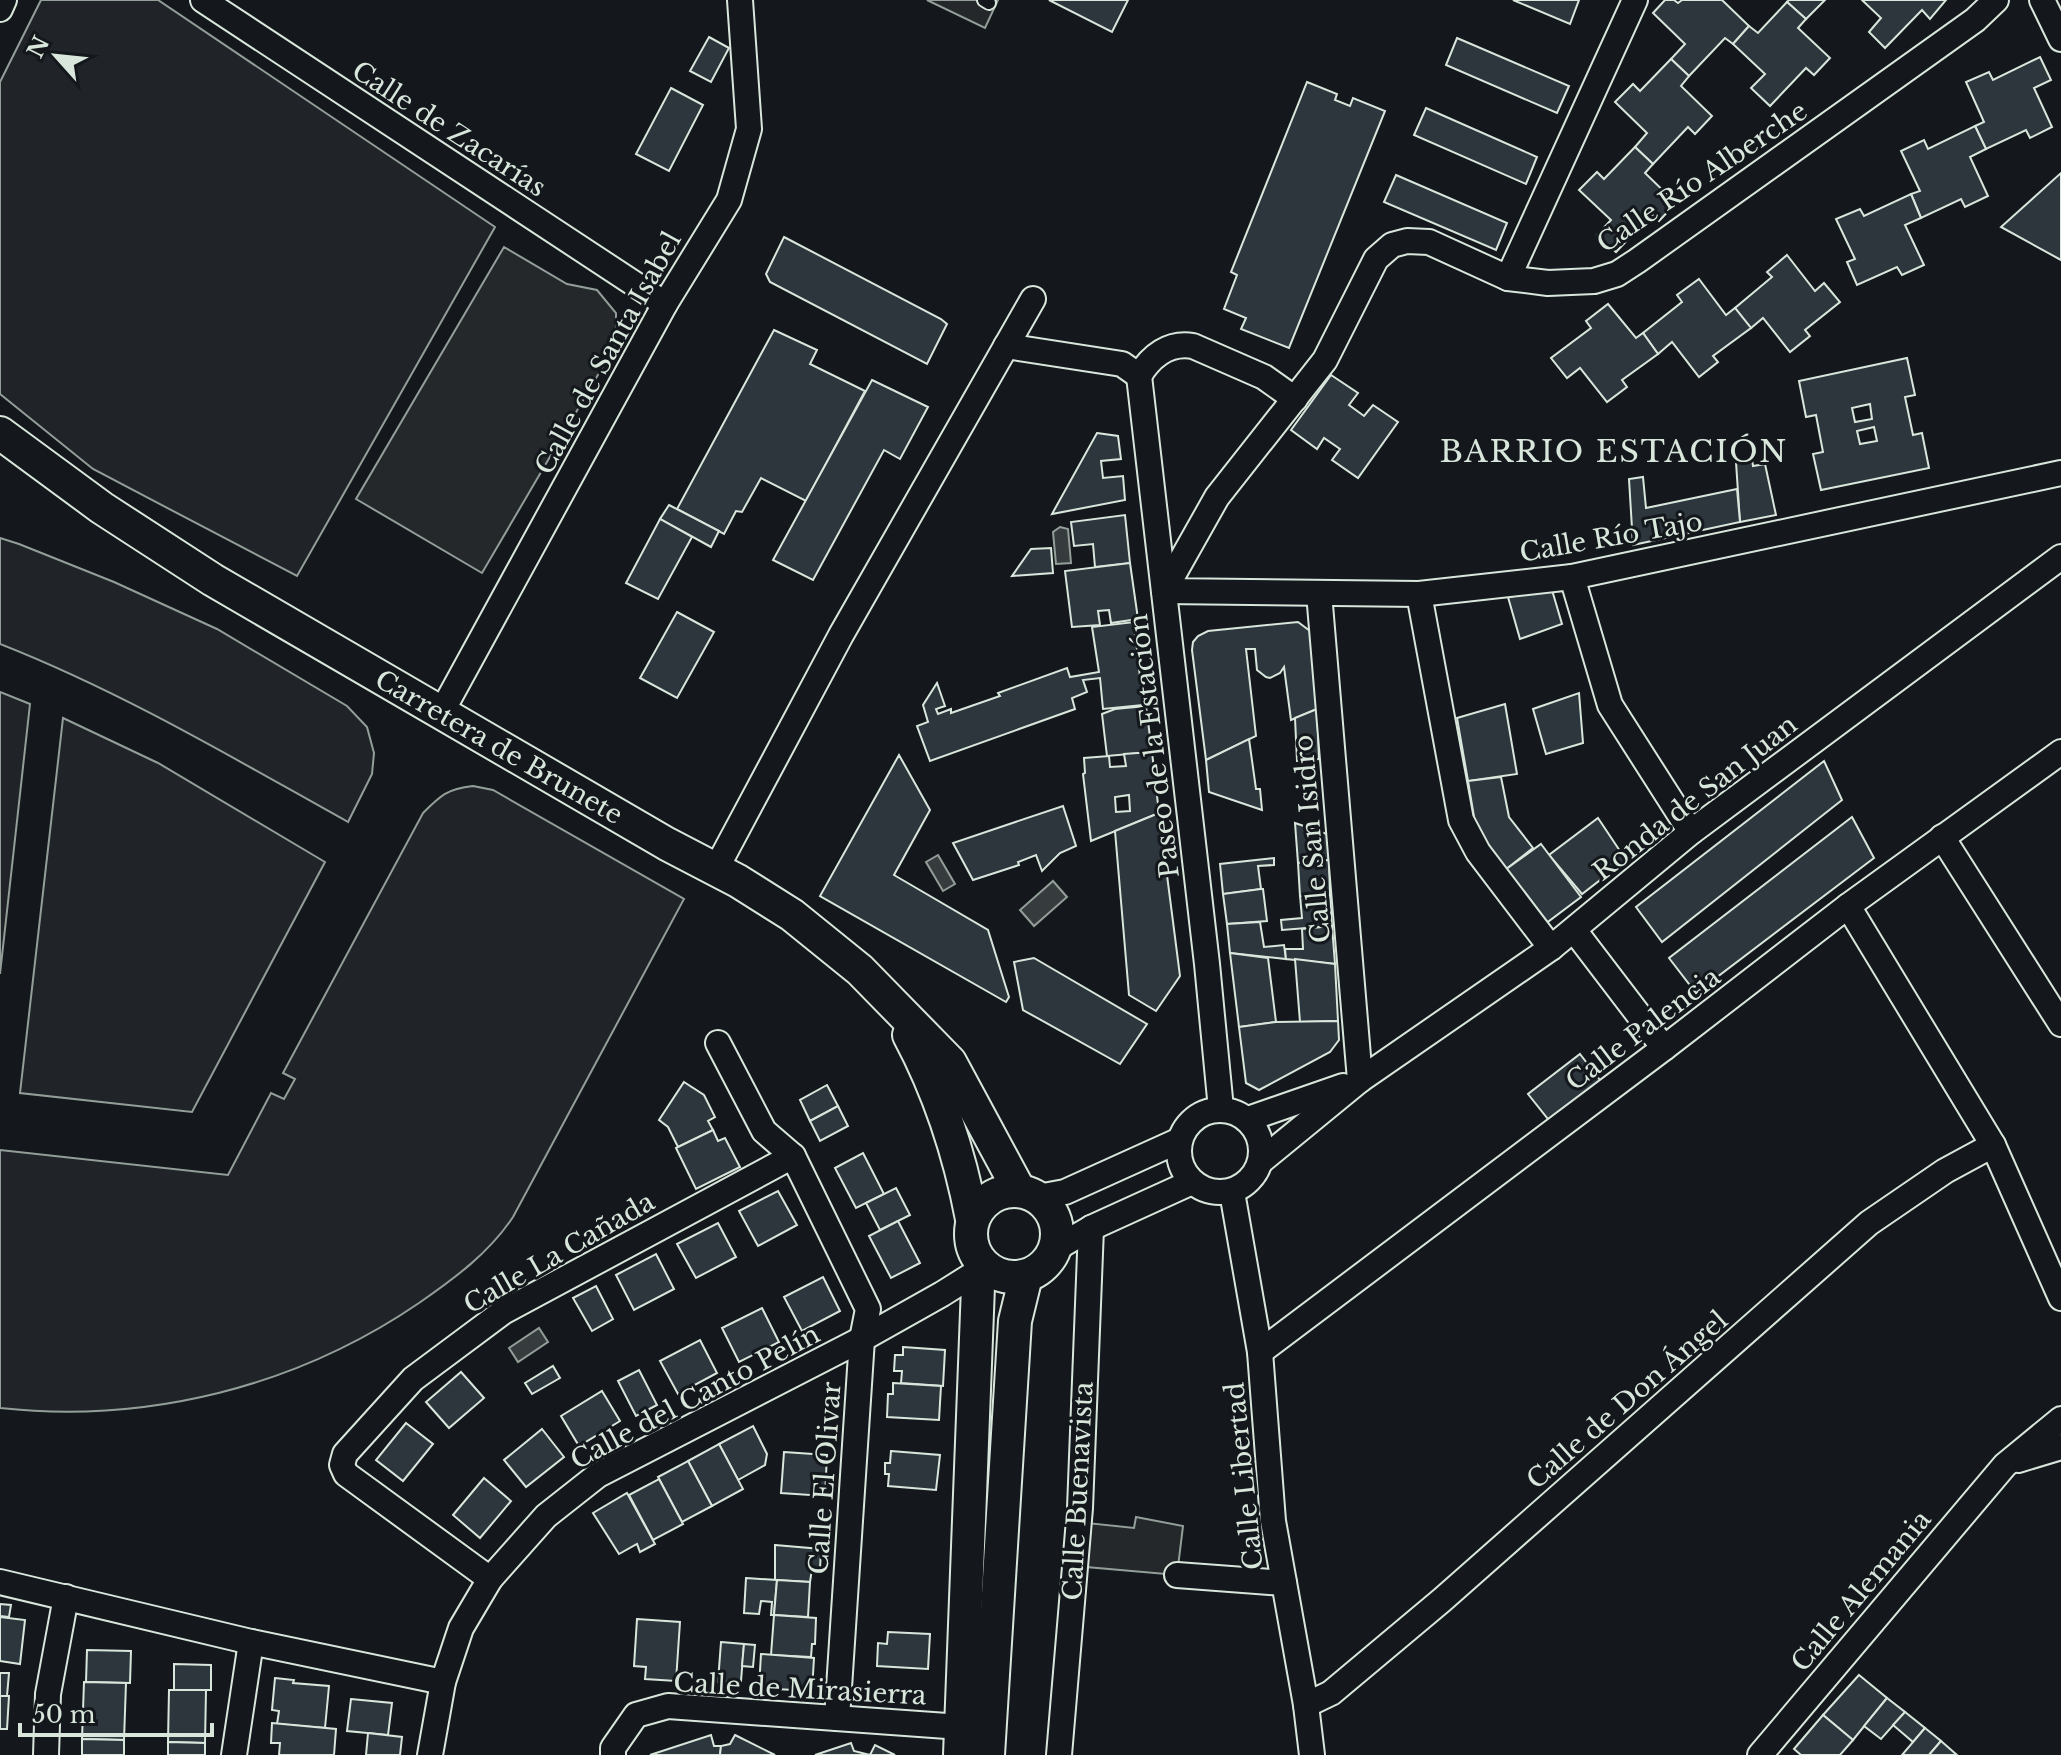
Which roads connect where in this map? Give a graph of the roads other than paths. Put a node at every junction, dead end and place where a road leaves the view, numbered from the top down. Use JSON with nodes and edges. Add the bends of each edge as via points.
{"nodes":[{"id":1,"x":4,"y":0,"type":"edge"},
{"id":2,"x":203,"y":0,"type":"edge"},
{"id":3,"x":740,"y":0,"type":"edge"},
{"id":4,"x":1635,"y":0,"type":"edge"},
{"id":5,"x":1996,"y":0,"type":"edge"},
{"id":6,"x":2042,"y":0,"type":"edge"},
{"id":7,"x":0,"y":9,"type":"edge"},
{"id":8,"x":2061,"y":39,"type":"edge"},
{"id":9,"x":1508,"y":278,"type":"junction"},
{"id":10,"x":1033,"y":299,"type":"dead end"},
{"id":11,"x":665,"y":304,"type":"junction"},
{"id":12,"x":1006,"y":346,"type":"junction"},
{"id":13,"x":1139,"y":376,"type":"junction"},
{"id":14,"x":1295,"y":399,"type":"junction"},
{"id":15,"x":0,"y":433,"type":"edge"},
{"id":16,"x":2061,"y":473,"type":"edge"},
{"id":17,"x":2061,"y":557,"type":"edge"},
{"id":18,"x":1572,"y":577,"type":"junction"},
{"id":19,"x":1164,"y":591,"type":"junction"},
{"id":20,"x":1319,"y":593,"type":"junction"},
{"id":21,"x":1419,"y":594,"type":"junction"},
{"id":22,"x":441,"y":713,"type":"junction"},
{"id":23,"x":2061,"y":752,"type":"edge"},
{"id":24,"x":1691,"y":832,"type":"junction"},
{"id":25,"x":1942,"y":837,"type":"junction"},
{"id":26,"x":727,"y":875,"type":"junction"},
{"id":27,"x":1848,"y":906,"type":"junction"},
{"id":28,"x":1574,"y":930,"type":"junction"},
{"id":29,"x":1551,"y":948,"type":"junction"},
{"id":30,"x":888,"y":997,"type":"junction"},
{"id":31,"x":2061,"y":1024,"type":"edge"},
{"id":32,"x":718,"y":1043,"type":"dead end"},
{"id":33,"x":1664,"y":1048,"type":"junction"},
{"id":34,"x":1360,"y":1080,"type":"junction"},
{"id":35,"x":1221,"y":1109,"type":"junction"},
{"id":36,"x":1248,"y":1119,"type":"junction"},
{"id":37,"x":1180,"y":1140,"type":"junction"},
{"id":38,"x":1993,"y":1145,"type":"junction"},
{"id":39,"x":793,"y":1156,"type":"junction"},
{"id":40,"x":1261,"y":1161,"type":"junction"},
{"id":41,"x":1192,"y":1182,"type":"junction"},
{"id":42,"x":1232,"y":1192,"type":"junction"},
{"id":43,"x":1028,"y":1194,"type":"junction"},
{"id":44,"x":972,"y":1219,"type":"junction"},
{"id":45,"x":1091,"y":1228,"type":"junction"},
{"id":46,"x":1055,"y":1249,"type":"junction"},
{"id":47,"x":985,"y":1267,"type":"junction"},
{"id":48,"x":1026,"y":1276,"type":"junction"},
{"id":49,"x":2061,"y":1298,"type":"edge"},
{"id":50,"x":862,"y":1339,"type":"junction"},
{"id":51,"x":1260,"y":1352,"type":"junction"},
{"id":52,"x":2061,"y":1419,"type":"edge"},
{"id":53,"x":2061,"y":1447,"type":"edge"},
{"id":54,"x":2005,"y":1465,"type":"junction"},
{"id":55,"x":1177,"y":1575,"type":"dead end"},
{"id":56,"x":490,"y":1579,"type":"junction"},
{"id":57,"x":0,"y":1582,"type":"edge"},
{"id":58,"x":1284,"y":1583,"type":"junction"},
{"id":59,"x":66,"y":1597,"type":"junction"},
{"id":60,"x":251,"y":1642,"type":"junction"},
{"id":61,"x":443,"y":1682,"type":"junction"},
{"id":62,"x":1306,"y":1705,"type":"junction"},
{"id":63,"x":837,"y":1718,"type":"junction"},
{"id":64,"x":961,"y":1741,"type":"edge"},
{"id":65,"x":46,"y":1755,"type":"edge"},
{"id":66,"x":234,"y":1755,"type":"edge"},
{"id":67,"x":430,"y":1755,"type":"edge"},
{"id":68,"x":613,"y":1755,"type":"edge"},
{"id":69,"x":988,"y":1755,"type":"edge"},
{"id":70,"x":1059,"y":1755,"type":"edge"},
{"id":71,"x":1312,"y":1755,"type":"edge"},
{"id":72,"x":1760,"y":1755,"type":"edge"}],
"edges":[{"from":1,"to":7,"type":"street"},
{"from":2,"to":11,"type":"street","name":"Calle de Zacarías"},
{"from":3,"to":11,"type":"street","name":"Calle de Santa Isabel","via":[[749,129],[729,200]]},
{"from":4,"to":9,"type":"street"},
{"from":5,"to":9,"type":"street","name":"Calle Río Alberche","via":[[1962,30],[1617,274],[1548,283]]},
{"from":6,"to":8,"type":"street"},
{"from":9,"to":14,"type":"street","name":"Calle Río Alberche","via":[[1429,242],[1392,245],[1376,259],[1325,360]]},
{"from":10,"to":12,"type":"street"},
{"from":11,"to":22,"type":"street","name":"Calle de Santa Isabel"},
{"from":12,"to":13,"type":"street","via":[[1122,364]]},
{"from":12,"to":26,"type":"street","via":[[841,635]]},
{"from":13,"to":14,"type":"street","via":[[1160,352],[1181,344],[1264,377]]},
{"from":13,"to":19,"type":"street","name":"Paseo de la Estación"},
{"from":14,"to":19,"type":"street","name":"Calle Río Alberche","via":[[1217,497]]},
{"from":15,"to":22,"type":"street","name":"Carretera de Brunete","via":[[213,580]]},
{"from":16,"to":18,"type":"street","name":"Calle Río Tajo"},
{"from":17,"to":24,"type":"street","name":"Ronda de San Juan"},
{"from":18,"to":21,"type":"street","name":"Calle Río Tajo"},
{"from":18,"to":24,"type":"street","via":[[1610,705]]},
{"from":19,"to":20,"type":"street","name":"Calle Río Tajo"},
{"from":19,"to":35,"type":"street","name":"Paseo de la Estación"},
{"from":20,"to":21,"type":"street","name":"Calle Río Tajo"},
{"from":20,"to":34,"type":"street","name":"Calle San Isidro"},
{"from":21,"to":29,"type":"street","via":[[1461,820],[1478,852]]},
{"from":22,"to":26,"type":"street","name":"Carretera de Brunete"},
{"from":23,"to":25,"type":"street","name":"Calle Palencia"},
{"from":24,"to":28,"type":"street","name":"Ronda de San Juan"},
{"from":25,"to":27,"type":"street","name":"Calle Palencia"},
{"from":25,"to":31,"type":"street"},
{"from":26,"to":30,"type":"street","name":"Carretera de Brunete","via":[[792,915]]},
{"from":27,"to":33,"type":"street","name":"Calle Palencia"},
{"from":27,"to":38,"type":"street"},
{"from":28,"to":29,"type":"street","name":"Ronda de San Juan"},
{"from":28,"to":33,"type":"street"},
{"from":29,"to":34,"type":"street","name":"Ronda de San Juan"},
{"from":30,"to":43,"type":"street","name":"Carretera de Brunete","via":[[950,1062]]},
{"from":30,"to":44,"type":"street","name":"Carretera de Brunete","via":[[928,1070]]},
{"from":32,"to":39,"type":"street","name":"Calle El Olivar","via":[[764,1131]]},
{"from":33,"to":51,"type":"street","name":"Calle Palencia"},
{"from":34,"to":36,"type":"street","name":"Ronda de San Juan"},
{"from":34,"to":40,"type":"street","name":"Ronda de San Juan"},
{"from":35,"to":36,"type":"street"},
{"from":35,"to":37,"type":"street","via":[[1190,1123]]},
{"from":36,"to":40,"type":"street","via":[[1258,1133]]},
{"from":37,"to":41,"type":"street","via":[[1179,1157]]},
{"from":37,"to":43,"type":"street","via":[[1065,1192]]},
{"from":38,"to":49,"type":"street"},
{"from":38,"to":62,"type":"street","name":"Calle de Don Ángel","via":[[1869,1223],[1442,1600],[1331,1693]]},
{"from":39,"to":50,"type":"street","name":"Calle El Olivar","via":[[868,1309]]},
{"from":39,"to":56,"type":"street","name":"Calle La Cañada","via":[[503,1312],[413,1379],[345,1454],[346,1474]]},
{"from":40,"to":42,"type":"street","name":"Ronda de San Juan","via":[[1254,1176]]},
{"from":41,"to":42,"type":"street","via":[[1206,1191]]},
{"from":41,"to":45,"type":"street"},
{"from":42,"to":51,"type":"street","name":"Calle Libertad"},
{"from":43,"to":44,"type":"street","via":[[1004,1191],[990,1197]]},
{"from":43,"to":46,"type":"street","via":[[1048,1207],[1056,1220]]},
{"from":44,"to":47,"type":"street","via":[[971,1245]]},
{"from":45,"to":46,"type":"street"},
{"from":45,"to":70,"type":"street","name":"Calle Buenavista","via":[[1080,1508]]},
{"from":46,"to":48,"type":"street","via":[[1048,1261]]},
{"from":47,"to":48,"type":"street","via":[[1005,1277]]},
{"from":47,"to":50,"type":"street","name":"Calle del Canto Pelín"},
{"from":47,"to":64,"type":"street","via":[[978,1286]]},
{"from":48,"to":69,"type":"street","via":[[1015,1321]]},
{"from":50,"to":56,"type":"street","name":"Calle del Canto Pelín","via":[[598,1475],[546,1516]]},
{"from":50,"to":63,"type":"street","name":"Calle El Olivar"},
{"from":51,"to":58,"type":"street","name":"Calle Libertad","via":[[1273,1521]]},
{"from":52,"to":54,"type":"street","name":"Calle Alemania"},
{"from":53,"to":54,"type":"street"},
{"from":54,"to":72,"type":"street","name":"Calle Alemania"},
{"from":55,"to":58,"type":"street"},
{"from":56,"to":61,"type":"street","name":"Calle del Canto Pelín","via":[[461,1628]]},
{"from":57,"to":59,"type":"street"},
{"from":58,"to":62,"type":"street","name":"Calle Libertad"},
{"from":59,"to":60,"type":"street"},
{"from":59,"to":65,"type":"street","via":[[48,1694]]},
{"from":60,"to":61,"type":"street"},
{"from":60,"to":66,"type":"street"},
{"from":61,"to":67,"type":"street","name":"Calle del Canto Pelín"},
{"from":62,"to":71,"type":"street","name":"Calle Libertad"},
{"from":63,"to":64,"type":"street","name":"Calle de Mirasierra"},
{"from":63,"to":68,"type":"street","name":"Calle de Mirasierra","via":[[668,1706],[636,1715]]}]}
